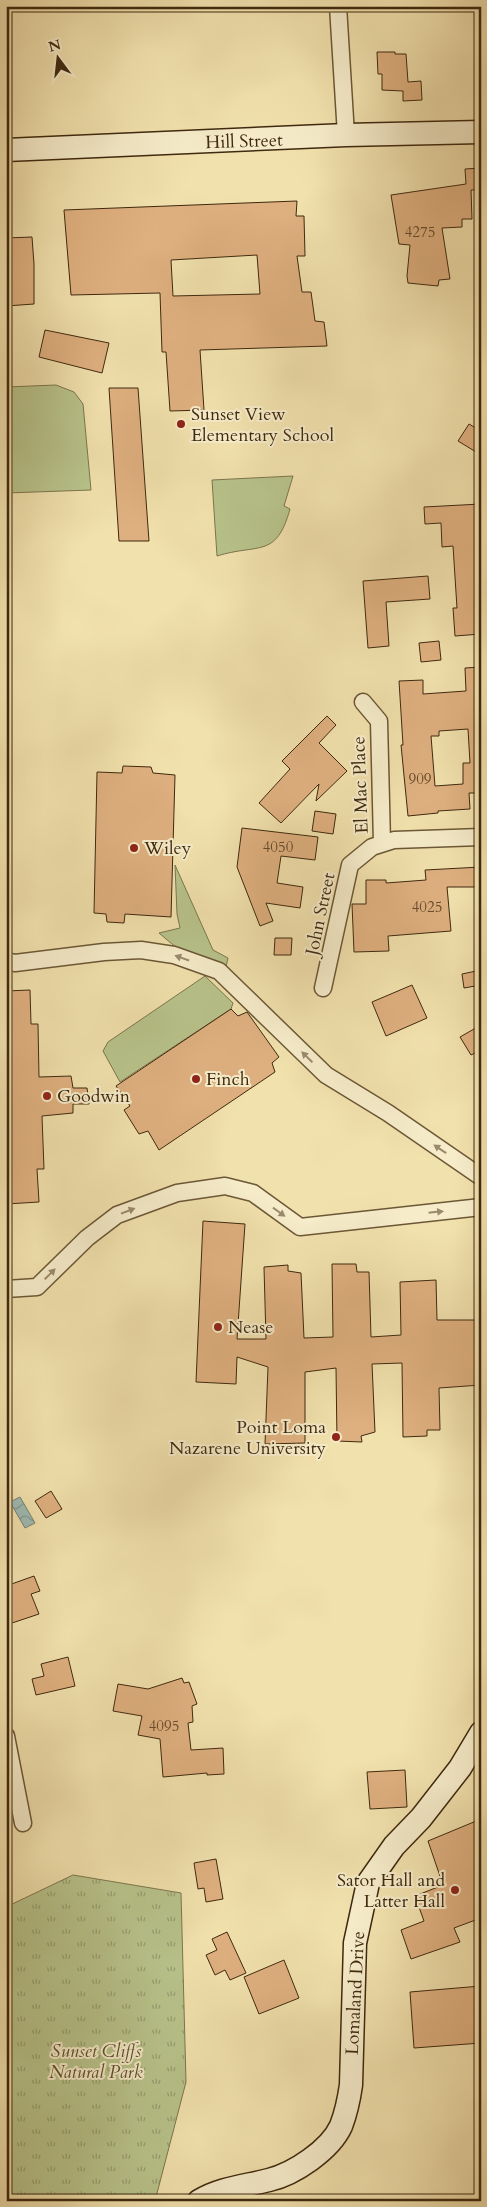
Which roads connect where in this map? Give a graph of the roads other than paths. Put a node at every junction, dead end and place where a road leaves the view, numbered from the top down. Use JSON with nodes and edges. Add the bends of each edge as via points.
{"nodes":[{"id":1,"x":338,"y":6,"type":"edge"},
{"id":2,"x":481,"y":132,"type":"edge"},
{"id":3,"x":346,"y":135,"type":"junction"},
{"id":4,"x":6,"y":150,"type":"edge"},
{"id":5,"x":363,"y":702,"type":"dead end"},
{"id":6,"x":481,"y":837,"type":"edge"},
{"id":7,"x":382,"y":843,"type":"junction"},
{"id":8,"x":6,"y":961,"type":"edge"},
{"id":9,"x":323,"y":988,"type":"dead end"},
{"id":10,"x":481,"y":1177,"type":"edge"},
{"id":11,"x":481,"y":1207,"type":"edge"},
{"id":12,"x":6,"y":1290,"type":"edge"},
{"id":13,"x":481,"y":1733,"type":"edge"},
{"id":14,"x":6,"y":1736,"type":"edge"},
{"id":15,"x":23,"y":1823,"type":"dead end"},
{"id":16,"x":199,"y":2201,"type":"edge"}],
"edges":[{"from":1,"to":3,"type":"street"},
{"from":2,"to":3,"type":"street","name":"Hill Street"},
{"from":3,"to":4,"type":"street","name":"Hill Street"},
{"from":5,"to":7,"type":"street","name":"El Mac Place","via":[[379,721]]},
{"from":6,"to":7,"type":"street","name":"John Street"},
{"from":7,"to":9,"type":"street","name":"John Street","via":[[350,865]]},
{"from":10,"to":8,"type":"street","one_way":true,"via":[[326,1075],[219,971],[174,955],[141,950],[15,963]]},
{"from":12,"to":11,"type":"street","one_way":true,"via":[[37,1287],[87,1238],[117,1215],[176,1193],[226,1186],[253,1193],[300,1227]]},
{"from":13,"to":16,"type":"street","name":"Lomaland Drive","via":[[460,1768],[421,1818],[394,1846],[368,1883],[355,1943],[351,2085],[340,2128],[317,2155],[299,2167],[272,2179],[225,2190]]},
{"from":14,"to":15,"type":"street"}]}
